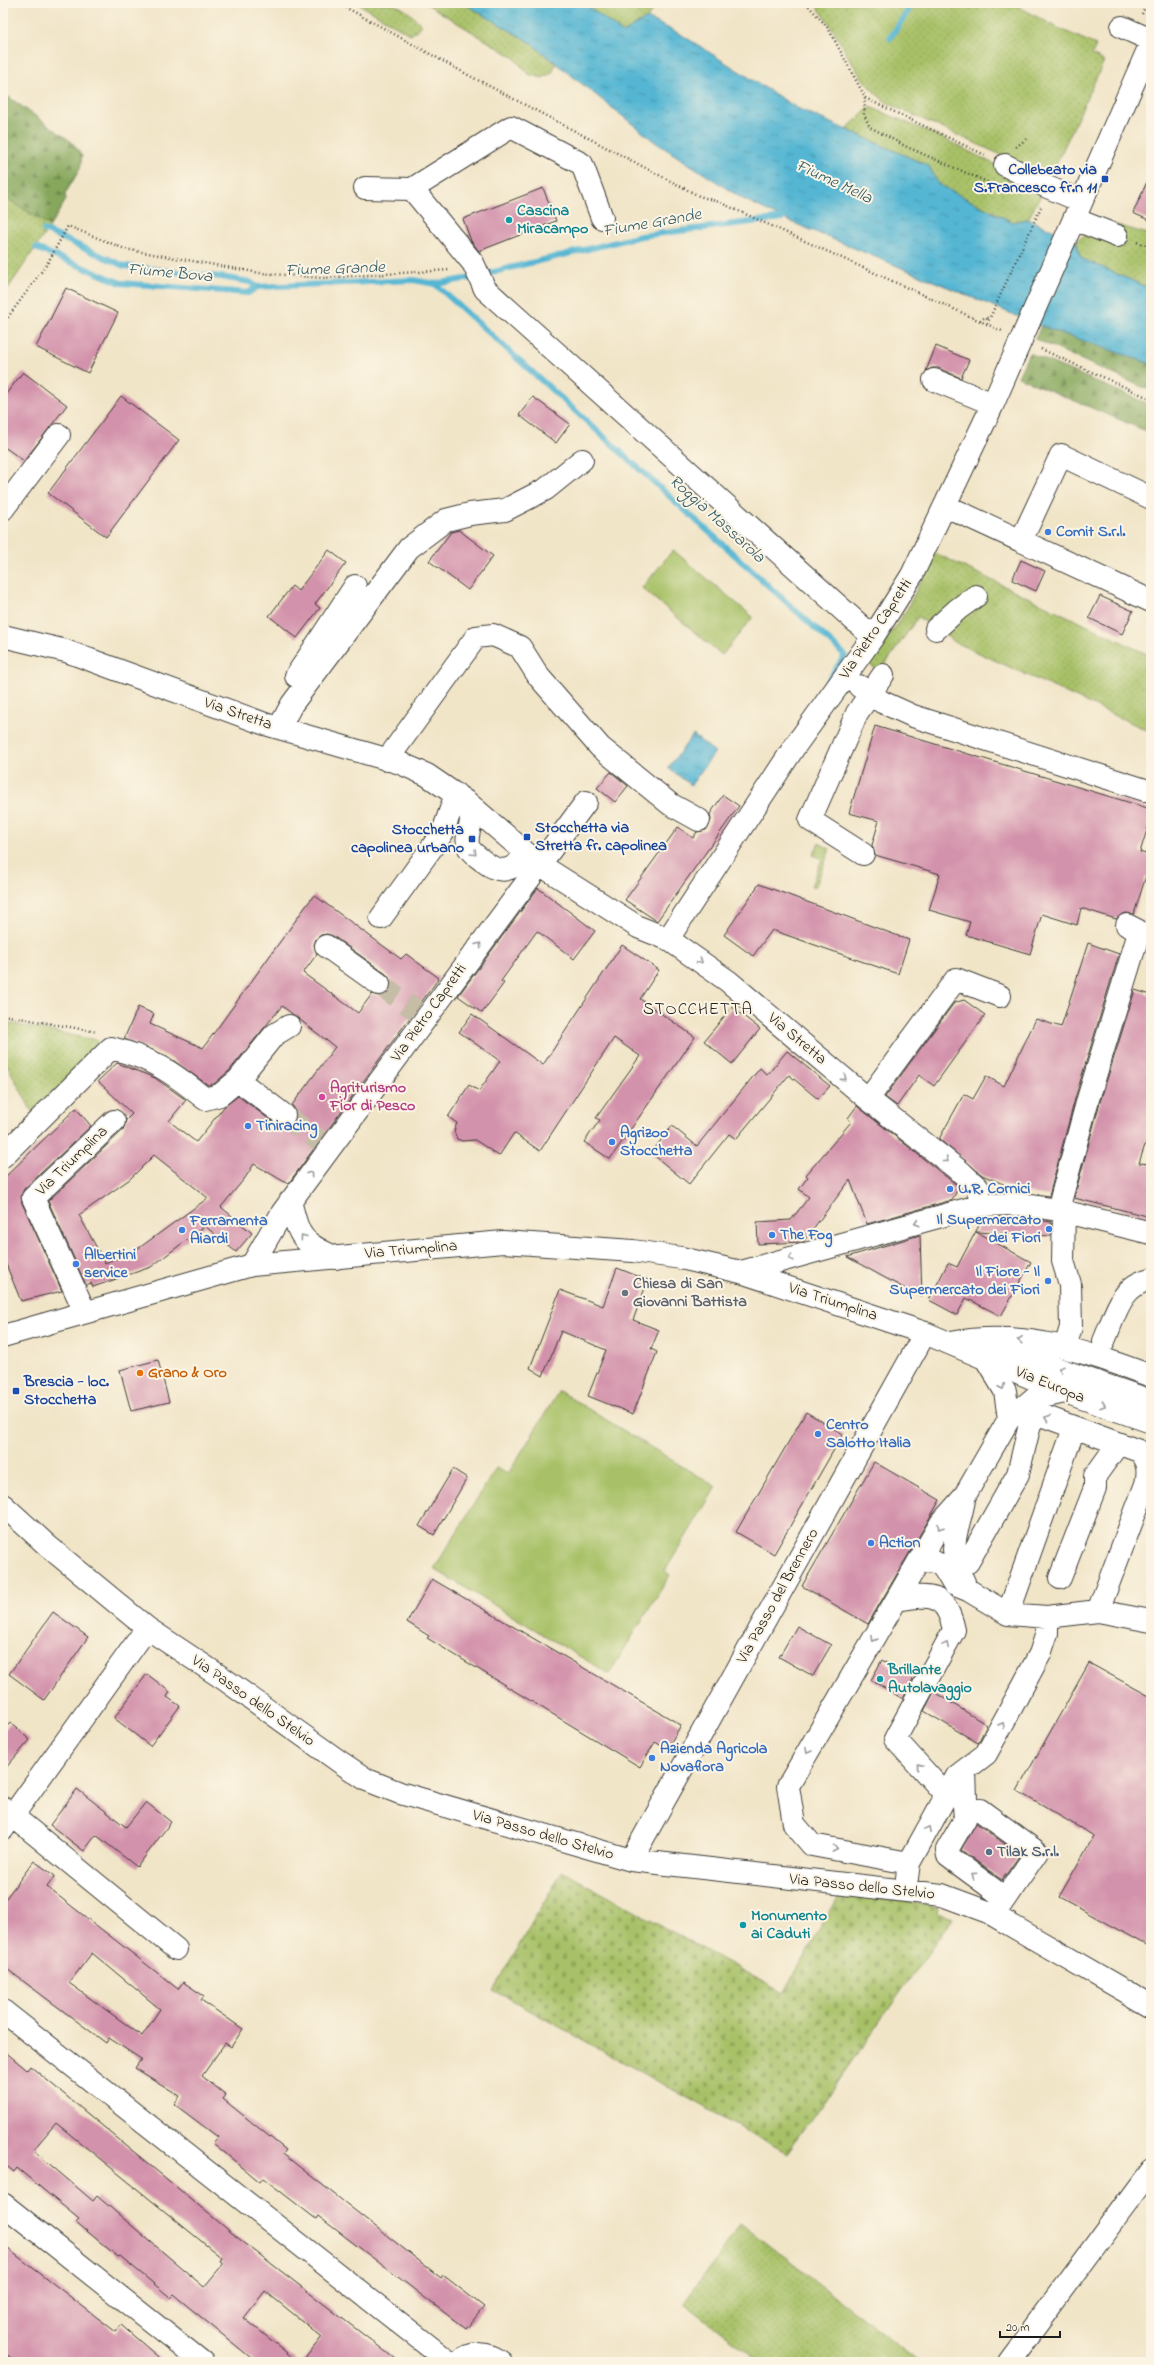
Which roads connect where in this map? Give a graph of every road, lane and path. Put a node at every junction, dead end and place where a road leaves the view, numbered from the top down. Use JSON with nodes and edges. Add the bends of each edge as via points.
{"nodes":[{"id":1,"x":338,"y":3,"type":"edge"},
{"id":2,"x":806,"y":3,"type":"edge"},
{"id":3,"x":1122,"y":27,"type":"dead end"},
{"id":4,"x":1150,"y":47,"type":"edge"},
{"id":5,"x":865,"y":98,"type":"junction"},
{"id":6,"x":1004,"y":165,"type":"joint"},
{"id":7,"x":996,"y":186,"type":"dead end"},
{"id":8,"x":365,"y":188,"type":"dead end"},
{"id":9,"x":412,"y":189,"type":"junction"},
{"id":10,"x":1040,"y":207,"type":"dead end"},
{"id":11,"x":602,"y":218,"type":"dead end"},
{"id":12,"x":1074,"y":218,"type":"junction"},
{"id":13,"x":1117,"y":236,"type":"dead end"},
{"id":14,"x":450,"y":269,"type":"dead end"},
{"id":15,"x":990,"y":319,"type":"junction"},
{"id":16,"x":980,"y":321,"type":"junction"},
{"id":17,"x":3,"y":324,"type":"edge"},
{"id":18,"x":987,"y":324,"type":"junction"},
{"id":19,"x":1021,"y":336,"type":"junction"},
{"id":20,"x":934,"y":380,"type":"dead end"},
{"id":21,"x":1151,"y":400,"type":"edge"},
{"id":22,"x":993,"y":404,"type":"junction"},
{"id":23,"x":59,"y":435,"type":"dead end"},
{"id":24,"x":582,"y":460,"type":"dead end"},
{"id":25,"x":1151,"y":498,"type":"edge"},
{"id":26,"x":946,"y":506,"type":"junction"},
{"id":27,"x":3,"y":509,"type":"edge"},
{"id":28,"x":1021,"y":541,"type":"junction"},
{"id":29,"x":355,"y":586,"type":"dead end"},
{"id":30,"x":976,"y":596,"type":"dead end"},
{"id":31,"x":1151,"y":601,"type":"edge"},
{"id":32,"x":936,"y":629,"type":"dead end"},
{"id":33,"x":3,"y":636,"type":"edge"},
{"id":34,"x":873,"y":638,"type":"junction"},
{"id":35,"x":845,"y":675,"type":"junction"},
{"id":36,"x":883,"y":675,"type":"dead end"},
{"id":37,"x":870,"y":694,"type":"junction"},
{"id":38,"x":272,"y":726,"type":"junction"},
{"id":39,"x":387,"y":760,"type":"junction"},
{"id":40,"x":1145,"y":790,"type":"dead end"},
{"id":41,"x":462,"y":798,"type":"junction"},
{"id":42,"x":586,"y":802,"type":"dead end"},
{"id":43,"x":699,"y":820,"type":"dead end"},
{"id":44,"x":863,"y":854,"type":"dead end"},
{"id":45,"x":532,"y":859,"type":"junction"},
{"id":46,"x":381,"y":918,"type":"dead end"},
{"id":47,"x":1127,"y":926,"type":"dead end"},
{"id":48,"x":668,"y":939,"type":"junction"},
{"id":49,"x":326,"y":946,"type":"dead end"},
{"id":50,"x":379,"y":984,"type":"tunnel mouth"},
{"id":51,"x":1000,"y":996,"type":"dead end"},
{"id":52,"x":3,"y":1015,"type":"edge"},
{"id":53,"x":289,"y":1026,"type":"dead end"},
{"id":54,"x":111,"y":1048,"type":"junction"},
{"id":55,"x":238,"y":1080,"type":"junction"},
{"id":56,"x":868,"y":1099,"type":"junction"},
{"id":57,"x":284,"y":1115,"type":"tunnel mouth"},
{"id":58,"x":114,"y":1121,"type":"dead end"},
{"id":59,"x":3,"y":1156,"type":"edge"},
{"id":60,"x":290,"y":1201,"type":"junction"},
{"id":61,"x":981,"y":1205,"type":"junction"},
{"id":62,"x":1061,"y":1210,"type":"junction"},
{"id":63,"x":1151,"y":1233,"type":"edge"},
{"id":64,"x":336,"y":1258,"type":"junction"},
{"id":65,"x":252,"y":1266,"type":"junction"},
{"id":66,"x":741,"y":1272,"type":"junction"},
{"id":67,"x":1151,"y":1280,"type":"edge"},
{"id":68,"x":85,"y":1312,"type":"junction"},
{"id":69,"x":924,"y":1332,"type":"junction"},
{"id":70,"x":3,"y":1336,"type":"edge"},
{"id":71,"x":1104,"y":1341,"type":"tunnel mouth"},
{"id":72,"x":951,"y":1343,"type":"junction"},
{"id":73,"x":1065,"y":1348,"type":"junction"},
{"id":74,"x":986,"y":1359,"type":"junction"},
{"id":75,"x":1151,"y":1376,"type":"edge"},
{"id":76,"x":1065,"y":1392,"type":"junction"},
{"id":77,"x":1151,"y":1401,"type":"edge"},
{"id":78,"x":1008,"y":1419,"type":"junction"},
{"id":79,"x":1151,"y":1422,"type":"edge"},
{"id":80,"x":1071,"y":1437,"type":"tunnel mouth"},
{"id":81,"x":1122,"y":1445,"type":"junction"},
{"id":82,"x":982,"y":1466,"type":"junction"},
{"id":83,"x":1012,"y":1484,"type":"junction"},
{"id":84,"x":964,"y":1497,"type":"junction"},
{"id":85,"x":3,"y":1505,"type":"edge"},
{"id":86,"x":919,"y":1562,"type":"junction"},
{"id":87,"x":968,"y":1562,"type":"dead end"},
{"id":88,"x":1060,"y":1578,"type":"dead end"},
{"id":89,"x":968,"y":1590,"type":"junction"},
{"id":90,"x":897,"y":1600,"type":"junction"},
{"id":91,"x":1098,"y":1611,"type":"junction"},
{"id":92,"x":1008,"y":1614,"type":"junction"},
{"id":93,"x":1047,"y":1617,"type":"junction"},
{"id":94,"x":1151,"y":1621,"type":"edge"},
{"id":95,"x":147,"y":1628,"type":"junction"},
{"id":96,"x":965,"y":1770,"type":"junction"},
{"id":97,"x":946,"y":1795,"type":"junction"},
{"id":98,"x":980,"y":1810,"type":"dead end"},
{"id":99,"x":6,"y":1818,"type":"edge"},
{"id":100,"x":631,"y":1860,"type":"junction"},
{"id":101,"x":910,"y":1863,"type":"junction"},
{"id":102,"x":905,"y":1893,"type":"junction"},
{"id":103,"x":1005,"y":1898,"type":"junction"},
{"id":104,"x":993,"y":1915,"type":"junction"},
{"id":105,"x":176,"y":1950,"type":"dead end"},
{"id":106,"x":1151,"y":2006,"type":"edge"},
{"id":107,"x":3,"y":2011,"type":"edge"},
{"id":108,"x":1151,"y":2170,"type":"edge"},
{"id":109,"x":3,"y":2204,"type":"edge"},
{"id":110,"x":202,"y":2362,"type":"edge"},
{"id":111,"x":449,"y":2362,"type":"edge"},
{"id":112,"x":459,"y":2362,"type":"edge"},
{"id":113,"x":501,"y":2362,"type":"edge"},
{"id":114,"x":1009,"y":2362,"type":"edge"}],
"edges":[{"from":1,"to":16,"type":"path","via":[[477,80],[692,193],[718,202]]},
{"from":2,"to":5,"type":"path","via":[[828,28]]},
{"from":3,"to":4,"type":"street"},
{"from":4,"to":12,"type":"street","name":"Via Pietro Capretti"},
{"from":5,"to":6,"type":"path"},
{"from":5,"to":7,"type":"path","via":[[864,115],[870,127],[907,147]]},
{"from":6,"to":12,"type":"street","via":[[1045,186]]},
{"from":8,"to":9,"type":"street"},
{"from":9,"to":11,"type":"street","via":[[511,127],[582,164]]},
{"from":9,"to":34,"type":"street","via":[[473,263],[485,289]]},
{"from":10,"to":15,"type":"path"},
{"from":12,"to":13,"type":"street"},
{"from":12,"to":19,"type":"street","name":"Via Pietro Capretti"},
{"from":14,"to":17,"type":"path","via":[[322,278],[260,273],[125,249],[68,226],[47,264]]},
{"from":15,"to":16,"type":"path","via":[[986,317]]},
{"from":15,"to":18,"type":"path"},
{"from":16,"to":18,"type":"path"},
{"from":18,"to":19,"type":"path"},
{"from":19,"to":21,"type":"path"},
{"from":19,"to":22,"type":"street","name":"Via Pietro Capretti"},
{"from":20,"to":22,"type":"street"},
{"from":22,"to":26,"type":"street","name":"Via Pietro Capretti"},
{"from":23,"to":27,"type":"street"},
{"from":24,"to":38,"type":"street","via":[[546,489],[505,510],[446,520],[409,548],[292,704]]},
{"from":25,"to":28,"type":"street","via":[[1060,455]]},
{"from":26,"to":28,"type":"street"},
{"from":26,"to":34,"type":"street","name":"Via Pietro Capretti","via":[[912,574]]},
{"from":28,"to":31,"type":"street"},
{"from":29,"to":38,"type":"street"},
{"from":30,"to":32,"type":"street","via":[[958,608]]},
{"from":33,"to":38,"type":"street","name":"Via Stretta","via":[[66,652]]},
{"from":34,"to":35,"type":"street","name":"Via Pietro Capretti"},
{"from":35,"to":37,"type":"street"},
{"from":35,"to":48,"type":"street","name":"Via Pietro Capretti"},
{"from":36,"to":37,"type":"street"},
{"from":37,"to":40,"type":"street","via":[[913,716]]},
{"from":37,"to":44,"type":"street","via":[[857,713],[810,820]]},
{"from":38,"to":39,"type":"street","name":"Via Stretta"},
{"from":39,"to":41,"type":"street","name":"Via Stretta","via":[[427,775]]},
{"from":39,"to":43,"type":"street","via":[[476,637],[494,635],[520,647],[539,677],[600,747],[670,804]]},
{"from":41,"to":45,"type":"street","name":"Via Stretta"},
{"from":41,"to":45,"type":"street","one_way":true,"via":[[471,820],[467,837],[469,848],[479,858],[492,868],[503,871]]},
{"from":41,"to":46,"type":"street","via":[[443,832]]},
{"from":42,"to":45,"type":"street"},
{"from":45,"to":48,"type":"street","name":"Via Stretta","via":[[638,927]]},
{"from":60,"to":45,"type":"street","name":"Via Pietro Capretti","one_way":true,"via":[[325,1144]]},
{"from":47,"to":62,"type":"street","via":[[1137,930],[1138,936],[1088,1100]]},
{"from":48,"to":56,"type":"street","name":"Via Stretta","one_way":true,"via":[[728,981]]},
{"from":49,"to":50,"type":"street"},
{"from":51,"to":56,"type":"street","via":[[956,979]]},
{"from":52,"to":54,"type":"path","via":[[103,1033]]},
{"from":53,"to":55,"type":"street","via":[[274,1035]]},
{"from":54,"to":55,"type":"street","via":[[136,1054],[173,1073],[204,1099],[220,1095]]},
{"from":54,"to":59,"type":"street"},
{"from":55,"to":57,"type":"street"},
{"from":56,"to":61,"type":"street","name":"Via Stretta","one_way":true,"via":[[961,1172],[978,1188]]},
{"from":58,"to":68,"type":"street","name":"Via Triumplina","via":[[33,1198]]},
{"from":64,"to":60,"type":"street","one_way":true,"via":[[310,1246],[298,1230]]},
{"from":60,"to":65,"type":"street","name":"Via Pietro Capretti"},
{"from":61,"to":62,"type":"street","via":[[1019,1204]]},
{"from":61,"to":66,"type":"street","name":"Via Triumplina","one_way":true},
{"from":62,"to":63,"type":"street"},
{"from":62,"to":73,"type":"street","via":[[1063,1261],[1070,1284],[1071,1327]]},
{"from":64,"to":65,"type":"street","name":"Via Triumplina"},
{"from":64,"to":66,"type":"street","name":"Via Triumplina","via":[[503,1242],[633,1251],[681,1258]]},
{"from":65,"to":68,"type":"street","name":"Via Triumplina"},
{"from":66,"to":69,"type":"street","name":"Via Triumplina"},
{"from":67,"to":71,"type":"street","via":[[1131,1287],[1123,1295]]},
{"from":68,"to":70,"type":"street","name":"Via Triumplina"},
{"from":69,"to":72,"type":"street","name":"Via Europa"},
{"from":69,"to":100,"type":"street","name":"Via Passo del Brennero"},
{"from":73,"to":72,"type":"street","one_way":true,"via":[[1041,1341],[980,1337]]},
{"from":72,"to":74,"type":"street","name":"Via Europa"},
{"from":77,"to":72,"type":"street","name":"Via Europa","one_way":true,"via":[[1047,1364]]},
{"from":73,"to":75,"type":"street","via":[[1100,1357]]},
{"from":74,"to":76,"type":"street","name":"Via Europa"},
{"from":74,"to":78,"type":"street","one_way":true,"via":[[1005,1390]]},
{"from":76,"to":78,"type":"street","via":[[1033,1399]]},
{"from":76,"to":79,"type":"street","name":"Via Europa","one_way":true},
{"from":78,"to":82,"type":"street"},
{"from":80,"to":92,"type":"street"},
{"from":81,"to":83,"type":"street","one_way":true,"via":[[1038,1414],[1030,1424],[1021,1466]]},
{"from":81,"to":88,"type":"street","via":[[1095,1476],[1095,1488]]},
{"from":81,"to":91,"type":"street","via":[[1138,1451],[1145,1458],[1149,1470]]},
{"from":82,"to":83,"type":"street"},
{"from":82,"to":84,"type":"street"},
{"from":83,"to":87,"type":"street"},
{"from":84,"to":86,"type":"street","one_way":true,"via":[[941,1523]]},
{"from":84,"to":89,"type":"street","via":[[953,1539],[956,1567]]},
{"from":85,"to":95,"type":"street","name":"Via Passo dello Stelvio","via":[[48,1547]]},
{"from":86,"to":89,"type":"street","via":[[932,1561],[944,1566],[953,1584]]},
{"from":86,"to":90,"type":"street"},
{"from":89,"to":92,"type":"street"},
{"from":97,"to":90,"type":"street","one_way":true,"via":[[894,1739],[954,1630],[951,1617],[946,1606],[924,1595]]},
{"from":90,"to":101,"type":"street","one_way":true,"via":[[788,1786],[794,1824],[812,1845]]},
{"from":91,"to":93,"type":"street"},
{"from":91,"to":94,"type":"street"},
{"from":92,"to":93,"type":"street"},
{"from":96,"to":93,"type":"street","one_way":true,"via":[[986,1754],[1040,1654],[1047,1633]]},
{"from":95,"to":99,"type":"street"},
{"from":95,"to":100,"type":"street","name":"Via Passo dello Stelvio","via":[[367,1780],[400,1793]]},
{"from":96,"to":97,"type":"street"},
{"from":103,"to":96,"type":"street","one_way":true,"via":[[948,1856],[947,1850],[964,1819]]},
{"from":101,"to":97,"type":"street","one_way":true},
{"from":98,"to":103,"type":"street","via":[[1037,1852]]},
{"from":99,"to":105,"type":"street"},
{"from":100,"to":102,"type":"street","name":"Via Passo dello Stelvio"},
{"from":101,"to":102,"type":"street"},
{"from":102,"to":104,"type":"street","name":"Via Passo dello Stelvio","via":[[942,1895]]},
{"from":103,"to":104,"type":"street"},
{"from":104,"to":106,"type":"street","name":"Via Passo dello Stelvio"},
{"from":107,"to":111,"type":"street"},
{"from":108,"to":114,"type":"street"},
{"from":109,"to":110,"type":"street"},
{"from":112,"to":113,"type":"street","via":[[471,2355],[481,2354],[491,2355]]}]}
